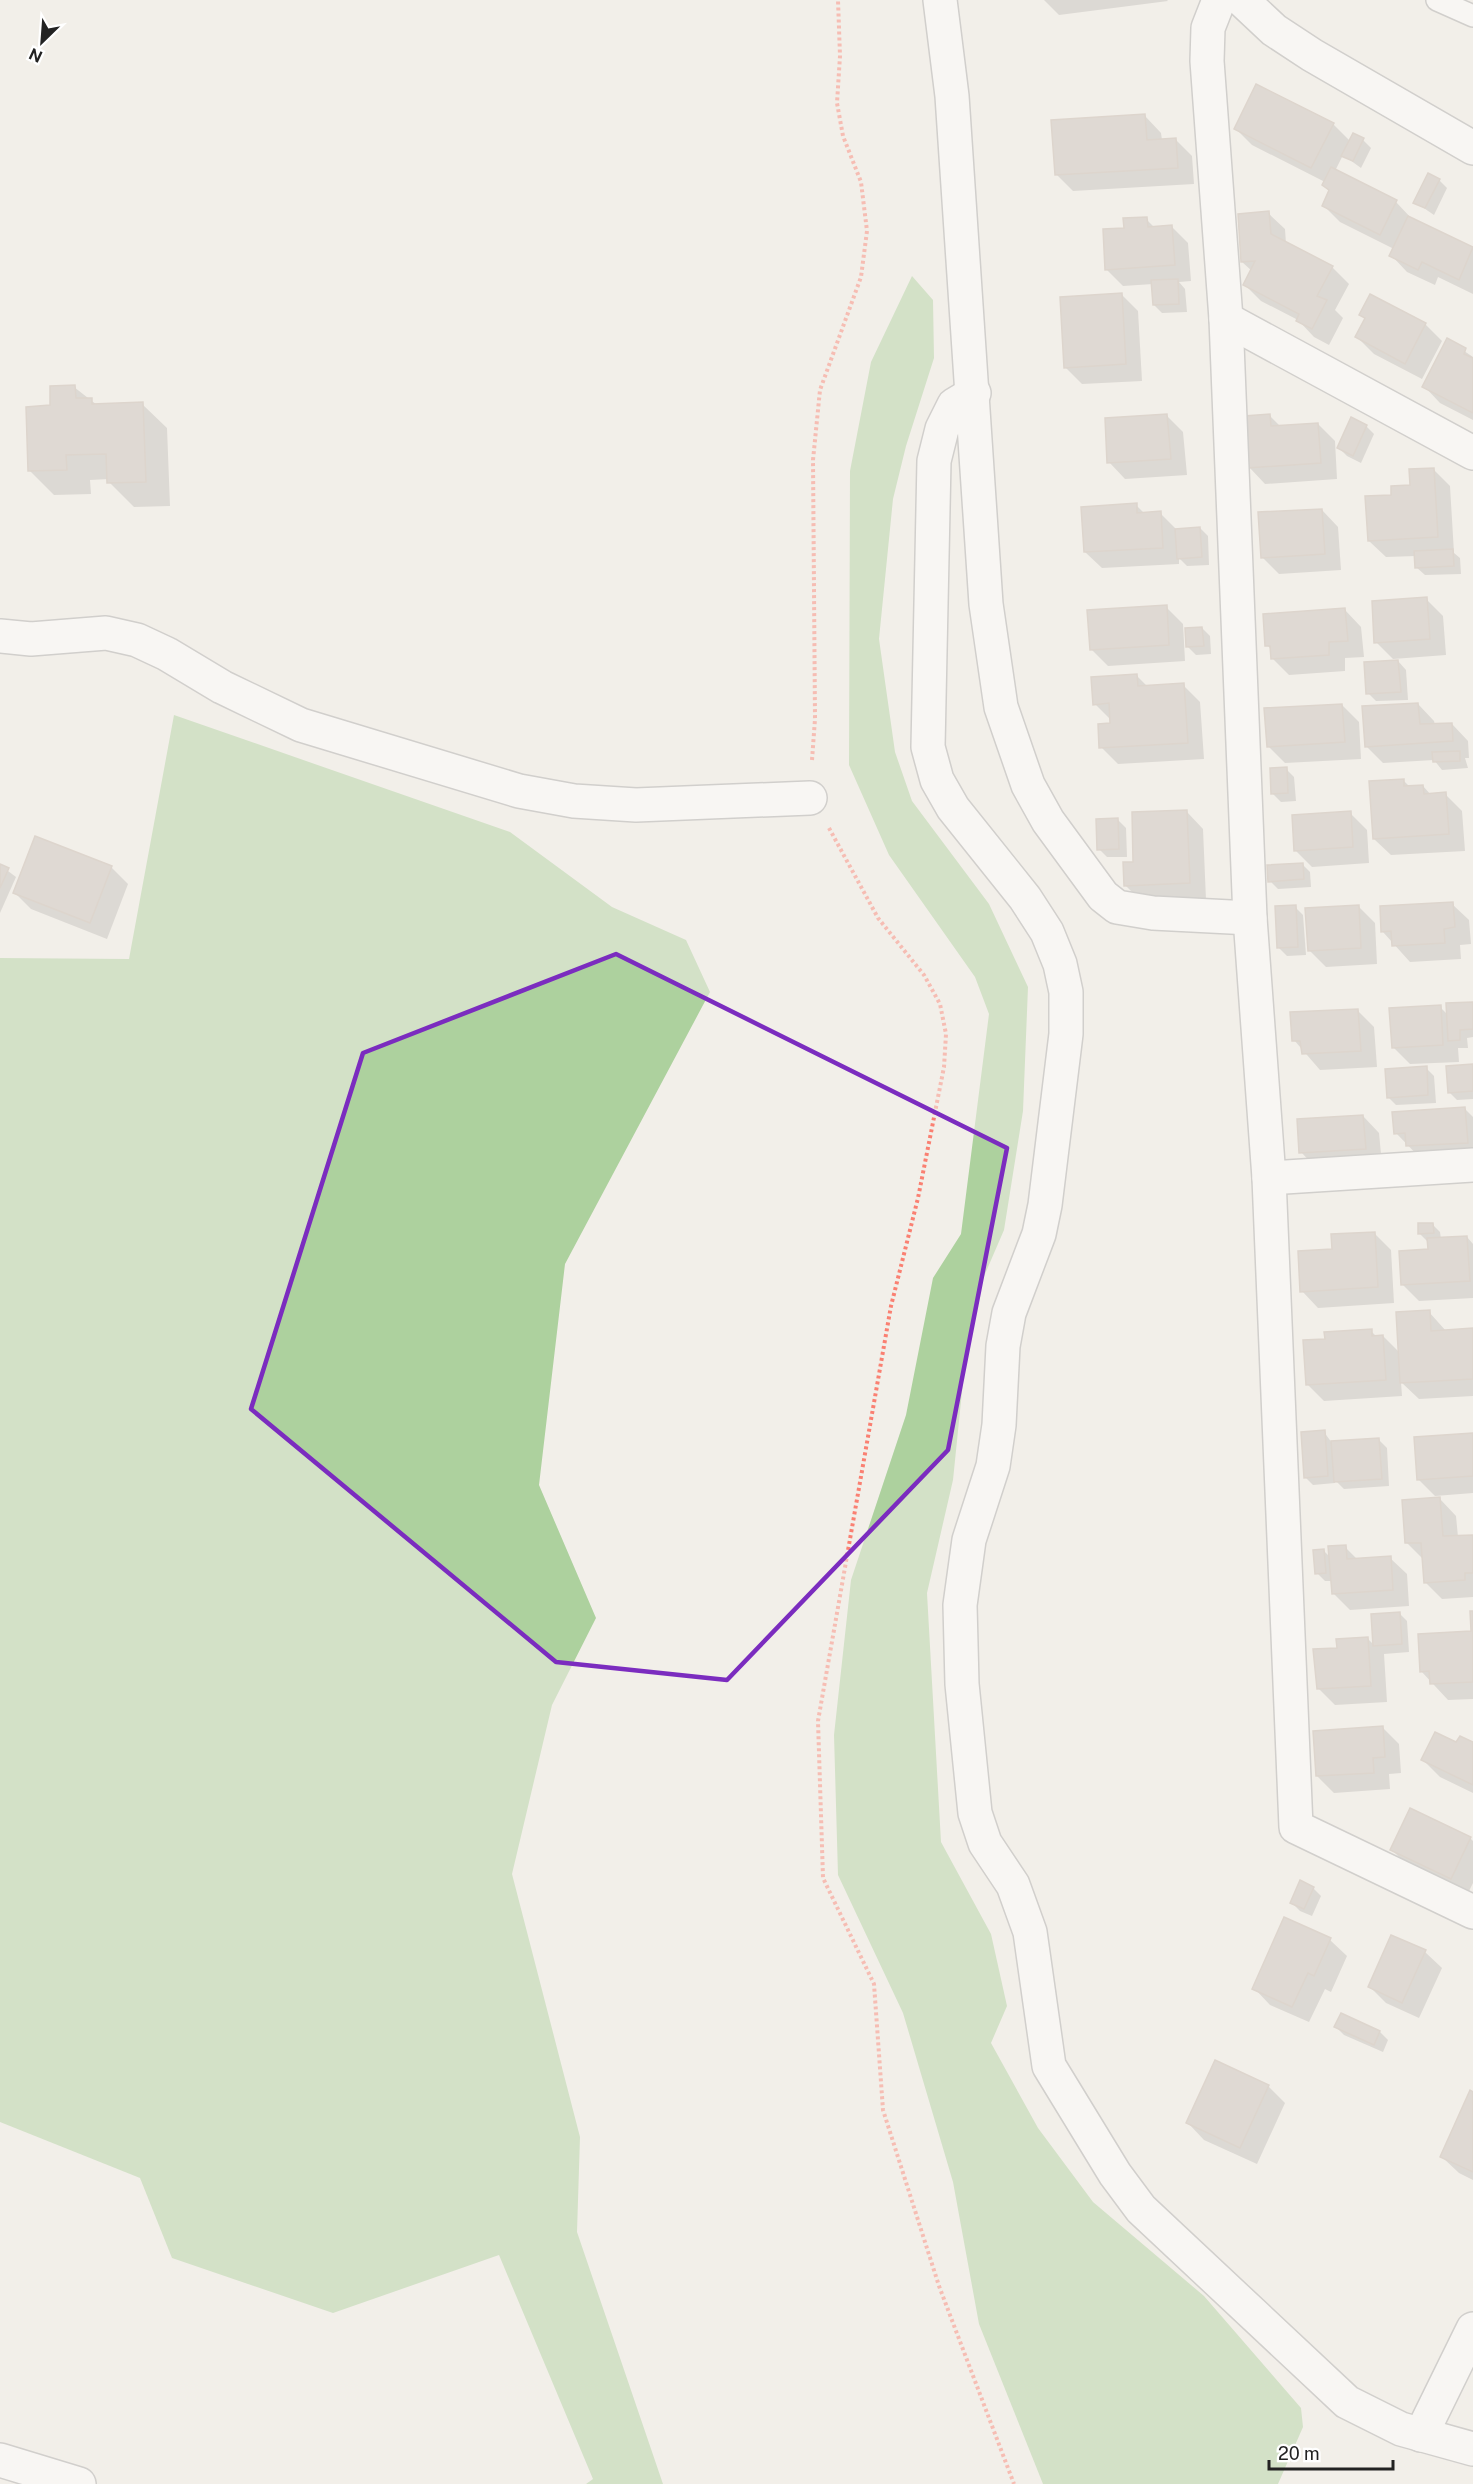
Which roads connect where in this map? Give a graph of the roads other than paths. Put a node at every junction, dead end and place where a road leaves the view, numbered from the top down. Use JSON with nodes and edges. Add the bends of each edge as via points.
{"nodes":[{"id":1,"x":940,"y":0,"type":"edge"},
{"id":2,"x":1219,"y":0,"type":"edge"},
{"id":3,"x":1242,"y":0,"type":"edge"},
{"id":4,"x":1437,"y":0,"type":"edge"},
{"id":5,"x":1473,"y":16,"type":"edge"},
{"id":6,"x":1473,"y":148,"type":"edge"},
{"id":7,"x":1226,"y":319,"type":"junction"},
{"id":8,"x":974,"y":393,"type":"junction"},
{"id":9,"x":1473,"y":453,"type":"edge"},
{"id":10,"x":0,"y":636,"type":"edge"},
{"id":11,"x":810,"y":798,"type":"road end"},
{"id":12,"x":1250,"y":918,"type":"junction"},
{"id":13,"x":1473,"y":1165,"type":"edge"},
{"id":14,"x":1269,"y":1178,"type":"junction"},
{"id":15,"x":1473,"y":1912,"type":"edge"},
{"id":16,"x":1473,"y":2329,"type":"edge"},
{"id":17,"x":1421,"y":2435,"type":"junction"},
{"id":18,"x":1473,"y":2449,"type":"edge"},
{"id":19,"x":0,"y":2460,"type":"edge"},
{"id":20,"x":80,"y":2484,"type":"edge"}],
"edges":[{"from":1,"to":8,"type":"street","via":[[952,96]]},
{"from":2,"to":7,"type":"street","via":[[1208,28],[1207,61]]},
{"from":3,"to":6,"type":"street","via":[[1274,30],[1312,55]]},
{"from":4,"to":5,"type":"lane"},
{"from":7,"to":9,"type":"street"},
{"from":7,"to":12,"type":"street"},
{"from":8,"to":12,"type":"street","via":[[988,616],[1001,707],[1028,785],[1048,821],[1102,896],[1117,907],[1153,913]]},
{"from":8,"to":17,"type":"street","via":[[954,405],[942,429],[934,461],[928,747],[937,780],[953,808],[1025,898],[1047,932],[1066,992],[1066,1034],[1045,1205],[1039,1234],[1009,1313],[993,1466],[969,1540],[960,1605],[962,1683],[975,1813],[985,1843],[1013,1885],[1030,1932],[1049,2066],[1115,2174],[1141,2209],[1347,2402],[1373,2417]]},
{"from":10,"to":11,"type":"street","via":[[31,639],[106,633],[137,640],[301,725],[519,791],[636,806]]},
{"from":12,"to":14,"type":"street"},
{"from":13,"to":14,"type":"street"},
{"from":14,"to":15,"type":"street","via":[[1296,1827]]},
{"from":16,"to":17,"type":"street"},
{"from":17,"to":18,"type":"street"},
{"from":19,"to":20,"type":"street"}]}
